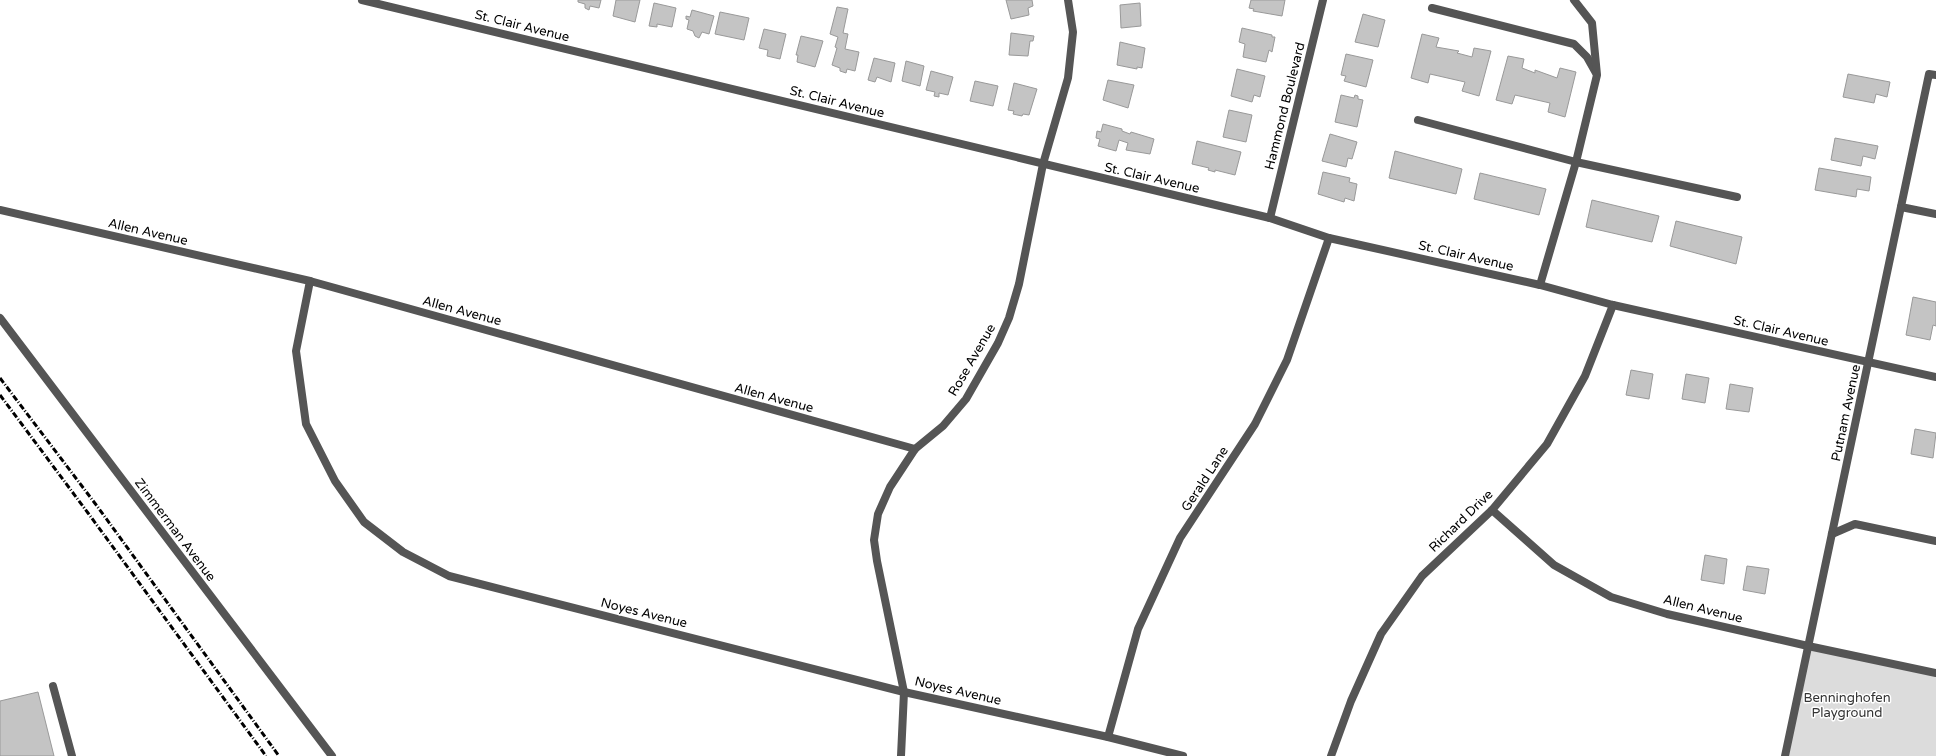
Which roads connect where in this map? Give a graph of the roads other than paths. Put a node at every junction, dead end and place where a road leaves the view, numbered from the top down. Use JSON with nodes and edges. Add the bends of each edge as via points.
{"nodes":[{"id":1,"x":362,"y":0,"type":"edge"},
{"id":2,"x":1068,"y":0,"type":"edge"},
{"id":3,"x":1323,"y":0,"type":"edge"},
{"id":4,"x":1574,"y":0,"type":"edge"},
{"id":5,"x":1432,"y":8,"type":"dead end"},
{"id":6,"x":1597,"y":75,"type":"junction"},
{"id":7,"x":1933,"y":75,"type":"edge"},
{"id":8,"x":1418,"y":120,"type":"dead end"},
{"id":9,"x":1576,"y":162,"type":"junction"},
{"id":10,"x":1043,"y":164,"type":"junction"},
{"id":11,"x":1737,"y":198,"type":"dead end"},
{"id":12,"x":1901,"y":207,"type":"junction"},
{"id":13,"x":0,"y":210,"type":"edge"},
{"id":14,"x":1936,"y":214,"type":"edge"},
{"id":15,"x":1270,"y":218,"type":"junction"},
{"id":16,"x":1330,"y":238,"type":"junction"},
{"id":17,"x":310,"y":282,"type":"junction"},
{"id":18,"x":1540,"y":285,"type":"junction"},
{"id":19,"x":1613,"y":305,"type":"junction"},
{"id":20,"x":0,"y":318,"type":"edge"},
{"id":21,"x":1868,"y":363,"type":"junction"},
{"id":22,"x":1936,"y":377,"type":"edge"},
{"id":23,"x":914,"y":449,"type":"junction"},
{"id":24,"x":1492,"y":510,"type":"junction"},
{"id":25,"x":1832,"y":534,"type":"junction"},
{"id":26,"x":1936,"y":541,"type":"edge"},
{"id":27,"x":1808,"y":646,"type":"junction"},
{"id":28,"x":1936,"y":673,"type":"edge"},
{"id":29,"x":53,"y":686,"type":"dead end"},
{"id":30,"x":904,"y":692,"type":"junction"},
{"id":31,"x":1108,"y":737,"type":"junction"},
{"id":32,"x":72,"y":756,"type":"edge"},
{"id":33,"x":332,"y":756,"type":"edge"},
{"id":34,"x":901,"y":756,"type":"edge"},
{"id":35,"x":1183,"y":756,"type":"edge"},
{"id":36,"x":1331,"y":756,"type":"edge"},
{"id":37,"x":1785,"y":756,"type":"edge"}],
"edges":[{"from":1,"to":10,"type":"street","name":"St. Clair Avenue"},
{"from":2,"to":10,"type":"street","name":"Rose Avenue","via":[[1072,32],[1068,78]]},
{"from":3,"to":15,"type":"street","name":"Hammond Boulevard"},
{"from":4,"to":6,"type":"street","via":[[1592,23]]},
{"from":5,"to":6,"type":"street","via":[[1574,44],[1587,57]]},
{"from":6,"to":9,"type":"street"},
{"from":7,"to":12,"type":"street","name":"Putnam Avenue"},
{"from":8,"to":9,"type":"street"},
{"from":9,"to":11,"type":"street"},
{"from":9,"to":18,"type":"street"},
{"from":10,"to":15,"type":"street","name":"St. Clair Avenue"},
{"from":10,"to":23,"type":"street","name":"Rose Avenue","via":[[1019,284],[998,343],[966,399],[943,426]]},
{"from":12,"to":14,"type":"street"},
{"from":12,"to":21,"type":"street","name":"Putnam Avenue"},
{"from":13,"to":17,"type":"street","name":"Allen Avenue"},
{"from":15,"to":16,"type":"street","name":"St. Clair Avenue"},
{"from":16,"to":18,"type":"street","name":"St. Clair Avenue"},
{"from":16,"to":31,"type":"street","name":"Gerald Lane","via":[[1286,360],[1259,416],[1180,538],[1138,629]]},
{"from":17,"to":23,"type":"street","name":"Allen Avenue"},
{"from":17,"to":30,"type":"street","name":"Noyes Avenue","via":[[296,351],[306,424],[335,481],[364,522],[403,552],[449,576]]},
{"from":18,"to":19,"type":"street","name":"St. Clair Avenue"},
{"from":19,"to":21,"type":"street","name":"St. Clair Avenue"},
{"from":19,"to":24,"type":"street","name":"Richard Drive","via":[[1585,376],[1547,444]]},
{"from":20,"to":33,"type":"street","name":"Zimmerman Avenue"},
{"from":21,"to":22,"type":"street","name":"St. Clair Avenue"},
{"from":21,"to":25,"type":"street","name":"Putnam Avenue"},
{"from":23,"to":30,"type":"street","name":"Rose Avenue","via":[[890,487],[881,507],[874,540]]},
{"from":24,"to":27,"type":"street","name":"Allen Avenue","via":[[1554,565],[1611,596],[1667,614]]},
{"from":24,"to":36,"type":"street","name":"Richard Drive","via":[[1422,576],[1381,634],[1351,701]]},
{"from":25,"to":26,"type":"street","via":[[1855,524]]},
{"from":25,"to":27,"type":"street","name":"Putnam Avenue"},
{"from":27,"to":28,"type":"street","name":"Allen Avenue"},
{"from":27,"to":37,"type":"street","name":"Putnam Avenue"},
{"from":29,"to":32,"type":"street"},
{"from":30,"to":31,"type":"street","name":"Noyes Avenue"},
{"from":30,"to":34,"type":"street","name":"Rose Avenue"},
{"from":31,"to":35,"type":"street","name":"Noyes Avenue"}]}
